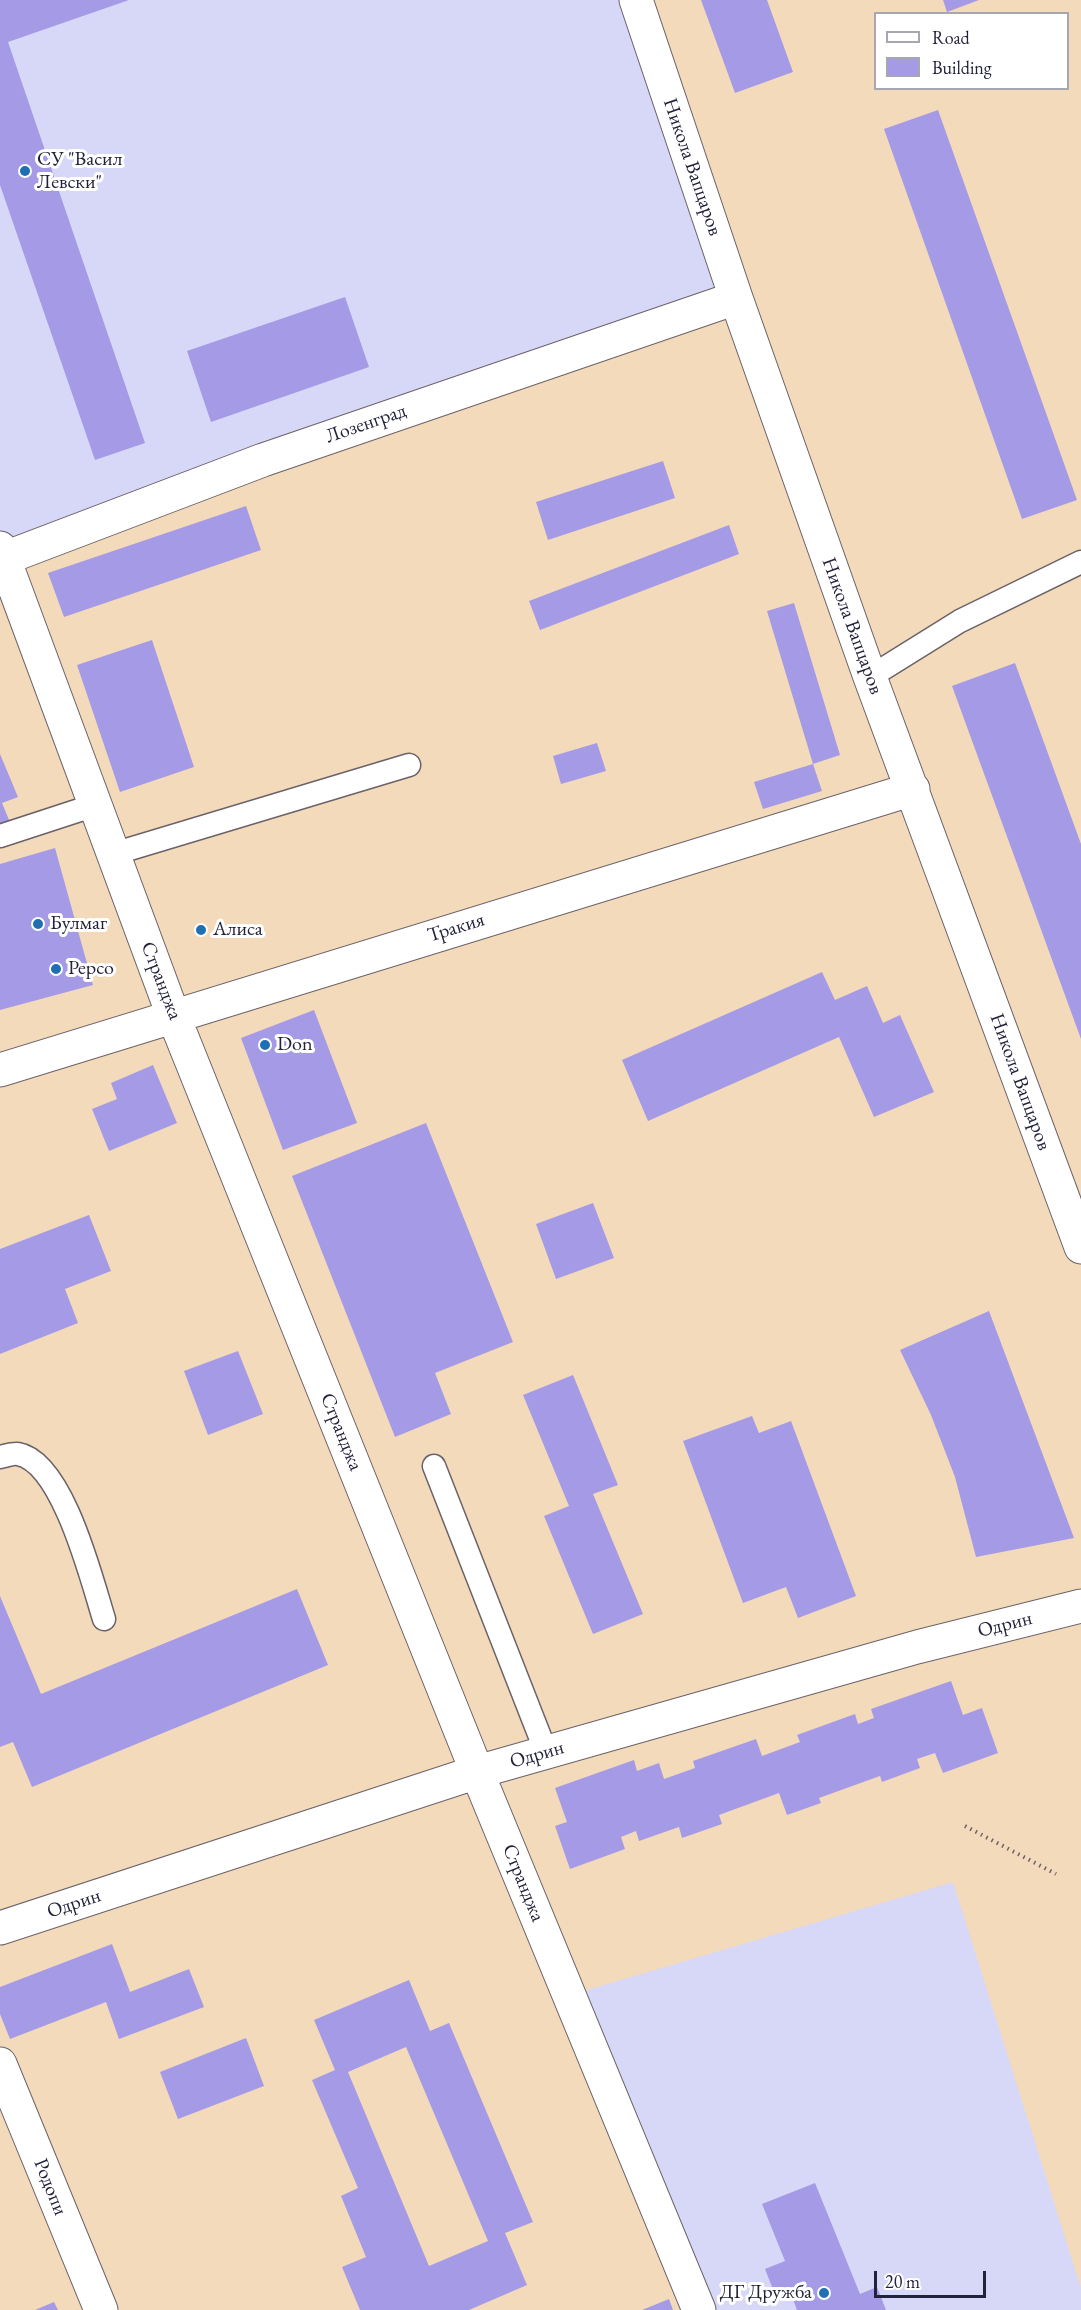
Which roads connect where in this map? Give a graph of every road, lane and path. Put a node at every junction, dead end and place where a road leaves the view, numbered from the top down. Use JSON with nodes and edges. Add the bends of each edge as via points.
{"nodes":[{"id":1,"x":636,"y":0,"type":"edge"},
{"id":2,"x":736,"y":298,"type":"junction"},
{"id":3,"x":1,"y":556,"type":"edge"},
{"id":4,"x":1081,"y":562,"type":"edge"},
{"id":5,"x":870,"y":677,"type":"junction"},
{"id":6,"x":409,"y":765,"type":"dead end"},
{"id":7,"x":914,"y":789,"type":"junction"},
{"id":8,"x":95,"y":805,"type":"junction"},
{"id":9,"x":0,"y":836,"type":"edge"},
{"id":10,"x":113,"y":854,"type":"junction"},
{"id":11,"x":173,"y":1015,"type":"junction"},
{"id":12,"x":0,"y":1070,"type":"edge"},
{"id":13,"x":1081,"y":1247,"type":"edge"},
{"id":14,"x":0,"y":1457,"type":"edge"},
{"id":15,"x":434,"y":1466,"type":"dead end"},
{"id":16,"x":1081,"y":1606,"type":"edge"},
{"id":17,"x":104,"y":1619,"type":"dead end"},
{"id":18,"x":546,"y":1752,"type":"junction"},
{"id":19,"x":477,"y":1772,"type":"junction"},
{"id":20,"x":965,"y":1826,"type":"dead end"},
{"id":21,"x":1056,"y":1874,"type":"dead end"},
{"id":22,"x":0,"y":1928,"type":"edge"},
{"id":23,"x":0,"y":2064,"type":"edge"},
{"id":24,"x":101,"y":2310,"type":"edge"},
{"id":25,"x":699,"y":2310,"type":"edge"}],
"edges":[{"from":1,"to":2,"type":"street","name":"Никола Вапцаров"},
{"from":2,"to":3,"type":"street","name":"Лозенград","via":[[263,460]]},
{"from":2,"to":5,"type":"street","name":"Никола Вапцаров"},
{"from":3,"to":8,"type":"street","name":"Странджа"},
{"from":4,"to":5,"type":"lane","via":[[960,621]]},
{"from":5,"to":7,"type":"street","name":"Никола Вапцаров"},
{"from":6,"to":10,"type":"lane"},
{"from":7,"to":11,"type":"street","name":"Тракия"},
{"from":7,"to":13,"type":"street","name":"Никола Вапцаров"},
{"from":8,"to":9,"type":"lane"},
{"from":8,"to":10,"type":"street","name":"Странджа"},
{"from":10,"to":11,"type":"street","name":"Странджа"},
{"from":11,"to":12,"type":"street","name":"Тракия"},
{"from":11,"to":19,"type":"street","name":"Странджа"},
{"from":14,"to":17,"type":"lane","via":[[18,1454],[42,1467],[72,1519]]},
{"from":15,"to":18,"type":"lane"},
{"from":16,"to":18,"type":"street","name":"Одрин","via":[[916,1647]]},
{"from":18,"to":19,"type":"street","name":"Одрин"},
{"from":19,"to":22,"type":"street","name":"Одрин"},
{"from":19,"to":25,"type":"street","name":"Странджа"},
{"from":20,"to":21,"type":"path"},
{"from":23,"to":24,"type":"street","name":"Родопи"}]}
